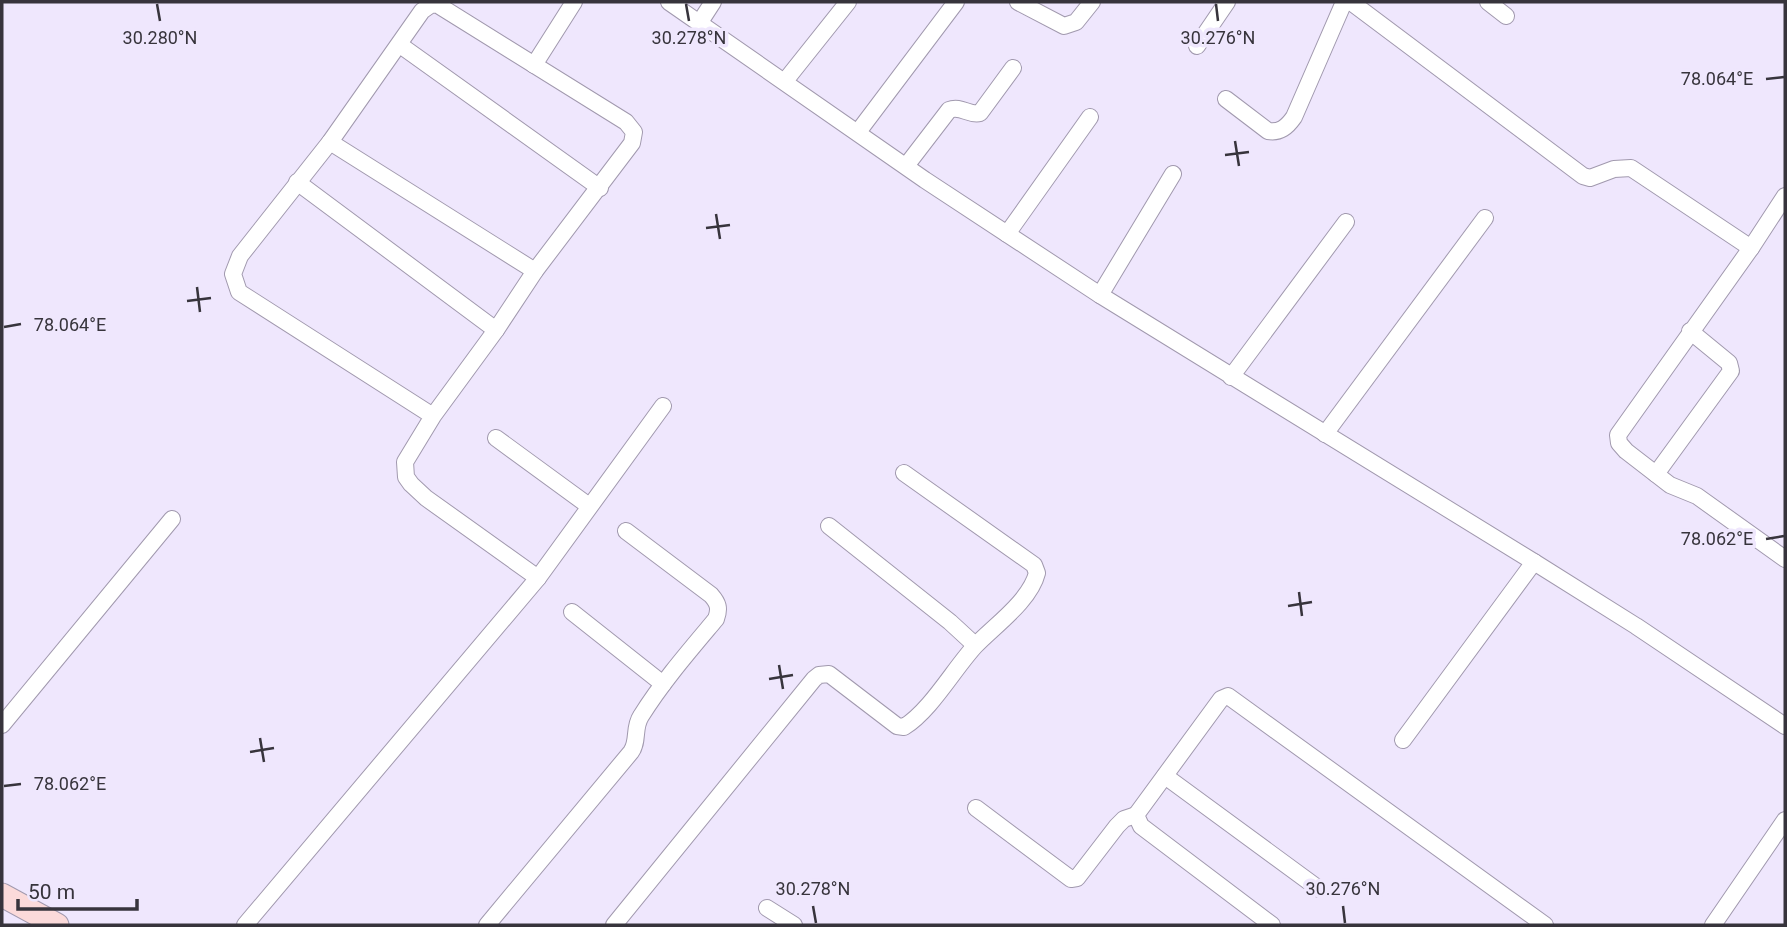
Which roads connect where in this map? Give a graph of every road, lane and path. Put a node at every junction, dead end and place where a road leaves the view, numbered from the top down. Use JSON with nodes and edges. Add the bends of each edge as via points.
{"nodes":[{"id":1,"x":574,"y":2,"type":"edge"},
{"id":2,"x":669,"y":2,"type":"edge"},
{"id":3,"x":713,"y":2,"type":"edge"},
{"id":4,"x":848,"y":2,"type":"edge"},
{"id":5,"x":956,"y":2,"type":"edge"},
{"id":6,"x":1018,"y":2,"type":"edge"},
{"id":7,"x":1092,"y":2,"type":"edge"},
{"id":8,"x":1227,"y":2,"type":"edge"},
{"id":9,"x":1343,"y":2,"type":"edge"},
{"id":10,"x":1352,"y":2,"type":"edge"},
{"id":11,"x":1488,"y":2,"type":"edge"},
{"id":12,"x":1506,"y":16,"type":"dead end"},
{"id":13,"x":700,"y":22,"type":"junction"},
{"id":14,"x":400,"y":45,"type":"junction"},
{"id":15,"x":1197,"y":46,"type":"dead end"},
{"id":16,"x":534,"y":65,"type":"junction"},
{"id":17,"x":1013,"y":68,"type":"dead end"},
{"id":18,"x":785,"y":81,"type":"junction"},
{"id":19,"x":1226,"y":99,"type":"dead end"},
{"id":20,"x":1090,"y":117,"type":"dead end"},
{"id":21,"x":858,"y":132,"type":"junction"},
{"id":22,"x":330,"y":142,"type":"junction"},
{"id":23,"x":906,"y":166,"type":"junction"},
{"id":24,"x":1173,"y":174,"type":"dead end"},
{"id":25,"x":297,"y":183,"type":"junction"},
{"id":26,"x":600,"y":188,"type":"junction"},
{"id":27,"x":1785,"y":195,"type":"edge"},
{"id":28,"x":1485,"y":218,"type":"dead end"},
{"id":29,"x":1346,"y":222,"type":"dead end"},
{"id":30,"x":1007,"y":234,"type":"junction"},
{"id":31,"x":1751,"y":248,"type":"junction"},
{"id":32,"x":535,"y":271,"type":"junction"},
{"id":33,"x":1100,"y":295,"type":"junction"},
{"id":34,"x":496,"y":330,"type":"junction"},
{"id":35,"x":1690,"y":331,"type":"junction"},
{"id":36,"x":1231,"y":377,"type":"junction"},
{"id":37,"x":663,"y":406,"type":"dead end"},
{"id":38,"x":433,"y":416,"type":"junction"},
{"id":39,"x":1325,"y":434,"type":"junction"},
{"id":40,"x":496,"y":438,"type":"dead end"},
{"id":41,"x":904,"y":473,"type":"dead end"},
{"id":42,"x":1656,"y":474,"type":"junction"},
{"id":43,"x":589,"y":506,"type":"junction"},
{"id":44,"x":172,"y":519,"type":"dead end"},
{"id":45,"x":829,"y":526,"type":"dead end"},
{"id":46,"x":626,"y":531,"type":"dead end"},
{"id":47,"x":1785,"y":559,"type":"edge"},
{"id":48,"x":1534,"y":562,"type":"junction"},
{"id":49,"x":538,"y":578,"type":"junction"},
{"id":50,"x":572,"y":612,"type":"dead end"},
{"id":51,"x":975,"y":645,"type":"junction"},
{"id":52,"x":663,"y":684,"type":"junction"},
{"id":53,"x":2,"y":726,"type":"edge"},
{"id":54,"x":1785,"y":726,"type":"edge"},
{"id":55,"x":1403,"y":740,"type":"dead end"},
{"id":56,"x":1165,"y":776,"type":"junction"},
{"id":57,"x":976,"y":808,"type":"dead end"},
{"id":58,"x":1136,"y":815,"type":"junction"},
{"id":59,"x":1785,"y":820,"type":"edge"},
{"id":60,"x":1779,"y":846,"type":"edge"},
{"id":61,"x":1319,"y":889,"type":"dead end"},
{"id":62,"x":2,"y":895,"type":"edge"},
{"id":63,"x":768,"y":908,"type":"dead end"},
{"id":64,"x":57,"y":925,"type":"edge"},
{"id":65,"x":245,"y":925,"type":"edge"},
{"id":66,"x":487,"y":925,"type":"edge"},
{"id":67,"x":614,"y":925,"type":"edge"},
{"id":68,"x":794,"y":925,"type":"edge"},
{"id":69,"x":1272,"y":925,"type":"edge"},
{"id":70,"x":1545,"y":925,"type":"edge"},
{"id":71,"x":1713,"y":925,"type":"edge"}],
"edges":[{"from":1,"to":16,"type":"street"},
{"from":2,"to":13,"type":"street"},
{"from":3,"to":13,"type":"street"},
{"from":4,"to":18,"type":"street"},
{"from":5,"to":21,"type":"street"},
{"from":6,"to":7,"type":"street","via":[[1064,26],[1076,22]]},
{"from":8,"to":15,"type":"street"},
{"from":9,"to":19,"type":"street","via":[[1294,117],[1284,128],[1268,131]]},
{"from":10,"to":31,"type":"street","via":[[1583,176],[1631,168]]},
{"from":11,"to":12,"type":"street"},
{"from":13,"to":18,"type":"street"},
{"from":14,"to":16,"type":"street","via":[[422,11],[435,4]]},
{"from":14,"to":22,"type":"street"},
{"from":14,"to":26,"type":"street"},
{"from":16,"to":26,"type":"street","via":[[631,126],[632,143]]},
{"from":17,"to":23,"type":"street","via":[[980,113],[949,110]]},
{"from":18,"to":21,"type":"street"},
{"from":20,"to":30,"type":"street"},
{"from":21,"to":23,"type":"street"},
{"from":22,"to":25,"type":"street"},
{"from":22,"to":32,"type":"street"},
{"from":23,"to":30,"type":"street"},
{"from":24,"to":33,"type":"street"},
{"from":25,"to":34,"type":"street"},
{"from":25,"to":38,"type":"street","via":[[236,263],[233,274],[239,292]]},
{"from":26,"to":32,"type":"street"},
{"from":27,"to":31,"type":"street"},
{"from":28,"to":39,"type":"street"},
{"from":29,"to":36,"type":"street"},
{"from":30,"to":33,"type":"street"},
{"from":31,"to":35,"type":"street"},
{"from":32,"to":34,"type":"street"},
{"from":33,"to":36,"type":"street"},
{"from":34,"to":38,"type":"street"},
{"from":35,"to":42,"type":"street","via":[[1618,435],[1626,451]]},
{"from":35,"to":42,"type":"street","via":[[1729,363],[1731,371]]},
{"from":36,"to":39,"type":"street"},
{"from":37,"to":43,"type":"street"},
{"from":38,"to":49,"type":"street","via":[[405,462],[411,485]]},
{"from":39,"to":48,"type":"street"},
{"from":40,"to":43,"type":"street"},
{"from":41,"to":51,"type":"street","via":[[1037,569],[1037,577],[1022,598]]},
{"from":42,"to":47,"type":"street","via":[[1675,489],[1697,496]]},
{"from":43,"to":49,"type":"street"},
{"from":44,"to":53,"type":"street"},
{"from":45,"to":51,"type":"street"},
{"from":46,"to":52,"type":"street","via":[[719,606],[716,619]]},
{"from":48,"to":54,"type":"street"},
{"from":48,"to":55,"type":"street"},
{"from":49,"to":65,"type":"street"},
{"from":50,"to":52,"type":"street"},
{"from":51,"to":67,"type":"street","via":[[904,727],[829,674],[819,675]]},
{"from":52,"to":66,"type":"street","via":[[638,721],[631,752]]},
{"from":56,"to":58,"type":"street"},
{"from":56,"to":61,"type":"street"},
{"from":56,"to":70,"type":"street","via":[[1221,699],[1230,696]]},
{"from":57,"to":58,"type":"street","via":[[1071,879],[1077,878],[1124,819]]},
{"from":58,"to":69,"type":"street","via":[[1141,826]]},
{"from":59,"to":60,"type":"street"},
{"from":60,"to":71,"type":"street"},
{"from":62,"to":64,"type":"main road"},
{"from":63,"to":68,"type":"street"}]}
